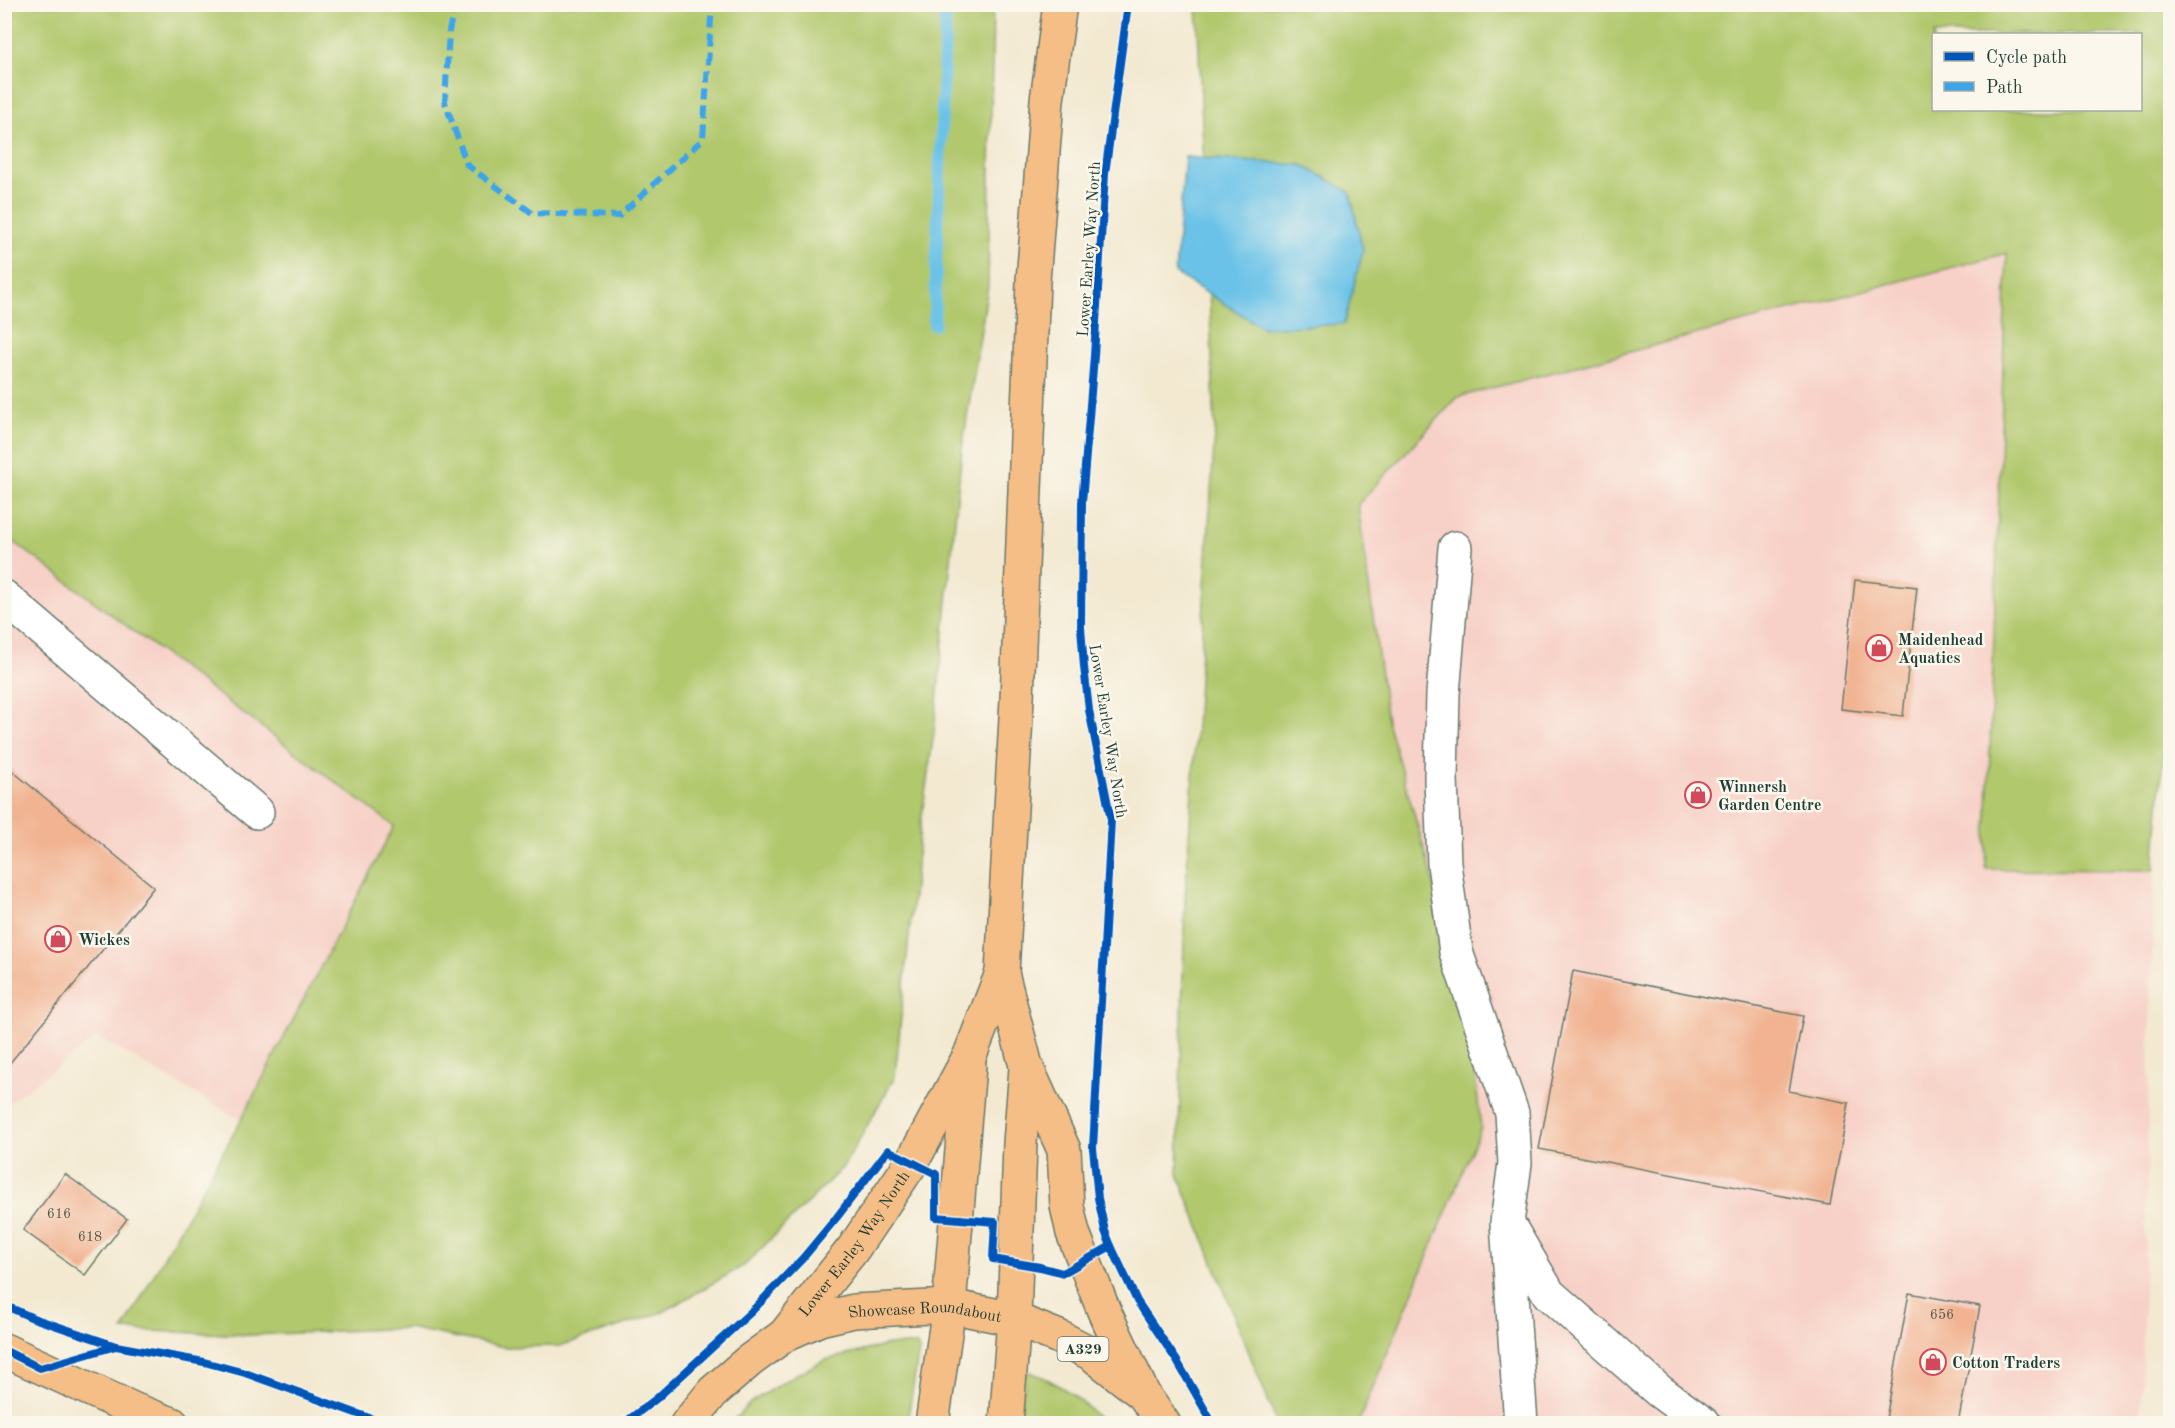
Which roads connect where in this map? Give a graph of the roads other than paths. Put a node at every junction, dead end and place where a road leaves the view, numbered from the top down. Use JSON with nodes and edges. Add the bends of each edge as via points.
{"nodes":[{"id":1,"x":1060,"y":4,"type":"edge"},
{"id":2,"x":1455,"y":548,"type":"dead end"},
{"id":3,"x":4,"y":597,"type":"edge"},
{"id":4,"x":257,"y":812,"type":"dead end"},
{"id":5,"x":1002,"y":973,"type":"junction"},
{"id":6,"x":970,"y":1055,"type":"junction"},
{"id":7,"x":1026,"y":1066,"type":"junction"},
{"id":8,"x":1507,"y":1223,"type":"junction"},
{"id":9,"x":949,"y":1306,"type":"junction"},
{"id":10,"x":1014,"y":1320,"type":"junction"},
{"id":11,"x":786,"y":1334,"type":"junction"},
{"id":12,"x":7,"y":1358,"type":"edge"},
{"id":13,"x":1143,"y":1395,"type":"junction"},
{"id":14,"x":687,"y":1423,"type":"edge"},
{"id":15,"x":172,"y":1424,"type":"edge"},
{"id":16,"x":932,"y":1424,"type":"edge"},
{"id":17,"x":1006,"y":1424,"type":"edge"},
{"id":18,"x":1164,"y":1424,"type":"edge"},
{"id":19,"x":1521,"y":1424,"type":"edge"},
{"id":20,"x":1704,"y":1424,"type":"edge"}],
"edges":[{"from":1,"to":5,"type":"main road","name":"Lower Earley Way North","via":[[1047,100],[1033,281]]},
{"from":2,"to":8,"type":"lane","via":[[1443,694],[1444,864],[1456,952],[1512,1113],[1515,1163]]},
{"from":3,"to":4,"type":"lane"},
{"from":5,"to":6,"type":"main road","name":"Lower Earley Way North"},
{"from":5,"to":7,"type":"main road","name":"Lower Earley Way North"},
{"from":6,"to":9,"type":"main road","name":"Lower Earley Way North"},
{"from":6,"to":11,"type":"main road","name":"Lower Earley Way North","via":[[895,1189]]},
{"from":7,"to":10,"type":"main road","name":"Lower Earley Way North"},
{"from":7,"to":13,"type":"main road","name":"Lower Earley Way North","via":[[1065,1150],[1067,1206],[1073,1233]]},
{"from":8,"to":19,"type":"lane"},
{"from":8,"to":20,"type":"lane","via":[[1549,1294],[1659,1391]]},
{"from":9,"to":10,"type":"main road","name":"Showcase Roundabout","number":"A329"},
{"from":9,"to":11,"type":"main road","name":"Showcase Roundabout","number":"A329","via":[[854,1311],[820,1319]]},
{"from":9,"to":16,"type":"main road","name":"Lower Earley Way North"},
{"from":10,"to":13,"type":"main road","name":"Showcase Roundabout","number":"A329","via":[[1092,1354]]},
{"from":10,"to":17,"type":"main road","name":"Lower Earley Way North"},
{"from":11,"to":14,"type":"main road","name":"Showcase Roundabout","number":"A329","via":[[713,1392]]},
{"from":12,"to":15,"type":"main road"},
{"from":13,"to":18,"type":"main road","name":"Showcase Roundabout","number":"A329"}]}
